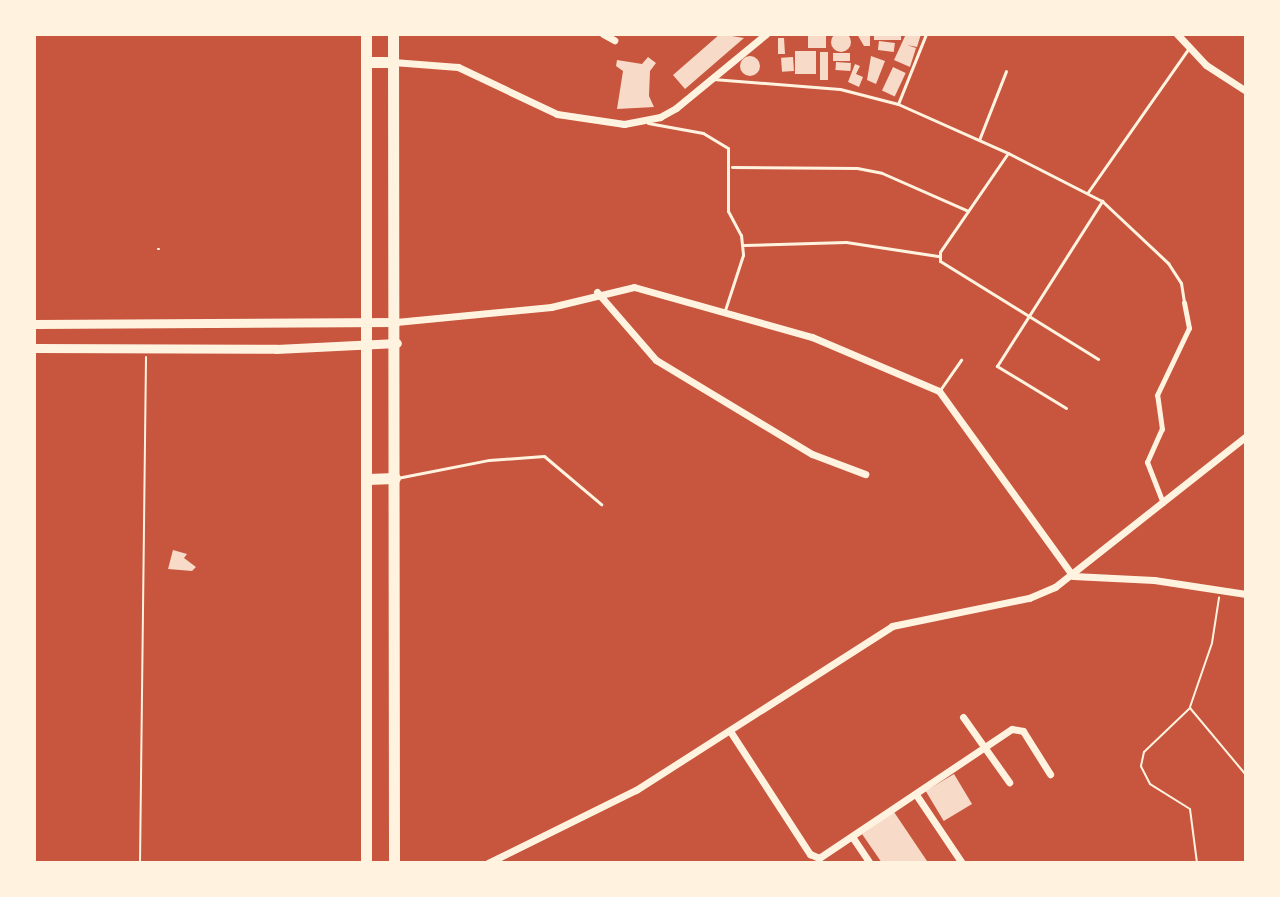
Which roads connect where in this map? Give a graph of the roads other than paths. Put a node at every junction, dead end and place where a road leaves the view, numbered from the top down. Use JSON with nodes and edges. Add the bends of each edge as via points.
{"nodes":[{"id":1,"x":366,"y":34,"type":"edge"},
{"id":2,"x":393,"y":34,"type":"edge"},
{"id":3,"x":603,"y":34,"type":"edge"},
{"id":4,"x":766,"y":34,"type":"edge"},
{"id":5,"x":926,"y":34,"type":"edge"},
{"id":6,"x":1177,"y":34,"type":"edge"},
{"id":7,"x":614,"y":40,"type":"dead end"},
{"id":8,"x":1189,"y":48,"type":"junction"},
{"id":9,"x":366,"y":62,"type":"junction"},
{"id":10,"x":393,"y":62,"type":"junction"},
{"id":11,"x":1006,"y":71,"type":"dead end"},
{"id":12,"x":713,"y":79,"type":"junction"},
{"id":13,"x":1246,"y":91,"type":"edge"},
{"id":14,"x":898,"y":104,"type":"junction"},
{"id":15,"x":644,"y":122,"type":"junction"},
{"id":16,"x":979,"y":140,"type":"junction"},
{"id":17,"x":1008,"y":153,"type":"junction"},
{"id":18,"x":732,"y":167,"type":"junction"},
{"id":19,"x":1088,"y":192,"type":"junction"},
{"id":20,"x":1102,"y":201,"type":"junction"},
{"id":21,"x":968,"y":211,"type":"junction"},
{"id":22,"x":743,"y":245,"type":"junction"},
{"id":23,"x":938,"y":256,"type":"junction"},
{"id":24,"x":597,"y":292,"type":"junction"},
{"id":25,"x":1184,"y":302,"type":"joint"},
{"id":26,"x":724,"y":313,"type":"junction"},
{"id":27,"x":1028,"y":317,"type":"junction"},
{"id":28,"x":396,"y":322,"type":"junction"},
{"id":29,"x":34,"y":324,"type":"edge"},
{"id":30,"x":366,"y":324,"type":"junction"},
{"id":31,"x":397,"y":343,"type":"junction"},
{"id":32,"x":365,"y":346,"type":"junction"},
{"id":33,"x":34,"y":348,"type":"edge"},
{"id":34,"x":1098,"y":359,"type":"dead end"},
{"id":35,"x":961,"y":360,"type":"dead end"},
{"id":36,"x":939,"y":391,"type":"junction"},
{"id":37,"x":1066,"y":408,"type":"dead end"},
{"id":38,"x":1246,"y":436,"type":"edge"},
{"id":39,"x":865,"y":474,"type":"dead end"},
{"id":40,"x":395,"y":478,"type":"junction"},
{"id":41,"x":367,"y":479,"type":"junction"},
{"id":42,"x":601,"y":504,"type":"dead end"},
{"id":43,"x":1163,"y":504,"type":"junction"},
{"id":44,"x":1073,"y":576,"type":"junction"},
{"id":45,"x":1246,"y":594,"type":"edge"},
{"id":46,"x":963,"y":717,"type":"dead end"},
{"id":47,"x":730,"y":731,"type":"junction"},
{"id":48,"x":983,"y":747,"type":"junction"},
{"id":49,"x":1050,"y":774,"type":"dead end"},
{"id":50,"x":1009,"y":782,"type":"dead end"},
{"id":51,"x":917,"y":796,"type":"junction"},
{"id":52,"x":853,"y":838,"type":"junction"},
{"id":53,"x":366,"y":863,"type":"edge"},
{"id":54,"x":394,"y":863,"type":"edge"},
{"id":55,"x":488,"y":863,"type":"edge"},
{"id":56,"x":870,"y":863,"type":"edge"},
{"id":57,"x":962,"y":863,"type":"edge"}],
"edges":[{"from":1,"to":9,"type":"main road"},
{"from":2,"to":10,"type":"main road"},
{"from":3,"to":7,"type":"street"},
{"from":4,"to":12,"type":"street"},
{"from":5,"to":14,"type":"lane"},
{"from":6,"to":8,"type":"street"},
{"from":8,"to":13,"type":"street"},
{"from":8,"to":19,"type":"lane"},
{"from":9,"to":10,"type":"main road"},
{"from":9,"to":30,"type":"main road"},
{"from":10,"to":15,"type":"street","via":[[458,67],[557,114]]},
{"from":10,"to":28,"type":"main road"},
{"from":11,"to":16,"type":"lane"},
{"from":12,"to":14,"type":"lane","via":[[815,85]]},
{"from":12,"to":15,"type":"street","via":[[676,108]]},
{"from":14,"to":16,"type":"lane"},
{"from":15,"to":18,"type":"lane","via":[[717,137],[728,148]]},
{"from":16,"to":17,"type":"lane"},
{"from":17,"to":19,"type":"lane"},
{"from":17,"to":21,"type":"lane"},
{"from":18,"to":21,"type":"lane","via":[[857,168],[882,173]]},
{"from":18,"to":22,"type":"lane","via":[[728,211]]},
{"from":19,"to":20,"type":"lane"},
{"from":20,"to":25,"type":"lane","via":[[1168,263],[1181,283]]},
{"from":20,"to":27,"type":"lane"},
{"from":21,"to":23,"type":"lane"},
{"from":22,"to":23,"type":"lane","via":[[846,242]]},
{"from":22,"to":26,"type":"lane"},
{"from":23,"to":27,"type":"lane"},
{"from":24,"to":26,"type":"street","via":[[634,287]]},
{"from":24,"to":28,"type":"street","via":[[551,307]]},
{"from":24,"to":39,"type":"street","via":[[656,360],[812,454]]},
{"from":25,"to":43,"type":"street","via":[[1189,328],[1157,395],[1162,429],[1147,462]]},
{"from":26,"to":36,"type":"street","via":[[812,337]]},
{"from":27,"to":34,"type":"lane"},
{"from":27,"to":37,"type":"lane","via":[[997,366]]},
{"from":28,"to":30,"type":"street"},
{"from":28,"to":31,"type":"main road"},
{"from":29,"to":30,"type":"street"},
{"from":30,"to":32,"type":"main road"},
{"from":31,"to":32,"type":"street"},
{"from":31,"to":40,"type":"main road"},
{"from":32,"to":33,"type":"street"},
{"from":32,"to":41,"type":"main road"},
{"from":35,"to":36,"type":"lane"},
{"from":36,"to":44,"type":"street"},
{"from":38,"to":43,"type":"street"},
{"from":40,"to":41,"type":"main road"},
{"from":40,"to":42,"type":"lane","via":[[489,460],[544,456]]},
{"from":40,"to":54,"type":"main road"},
{"from":41,"to":53,"type":"main road"},
{"from":43,"to":44,"type":"street"},
{"from":44,"to":45,"type":"street"},
{"from":44,"to":47,"type":"street","via":[[1029,598],[892,626]]},
{"from":46,"to":48,"type":"street"},
{"from":47,"to":52,"type":"street","via":[[810,854],[819,858]]},
{"from":47,"to":55,"type":"street","via":[[599,811]]},
{"from":48,"to":49,"type":"street","via":[[1018,729]]},
{"from":48,"to":50,"type":"street"},
{"from":48,"to":51,"type":"street"},
{"from":51,"to":52,"type":"street"},
{"from":51,"to":57,"type":"street"},
{"from":52,"to":56,"type":"street"}]}
